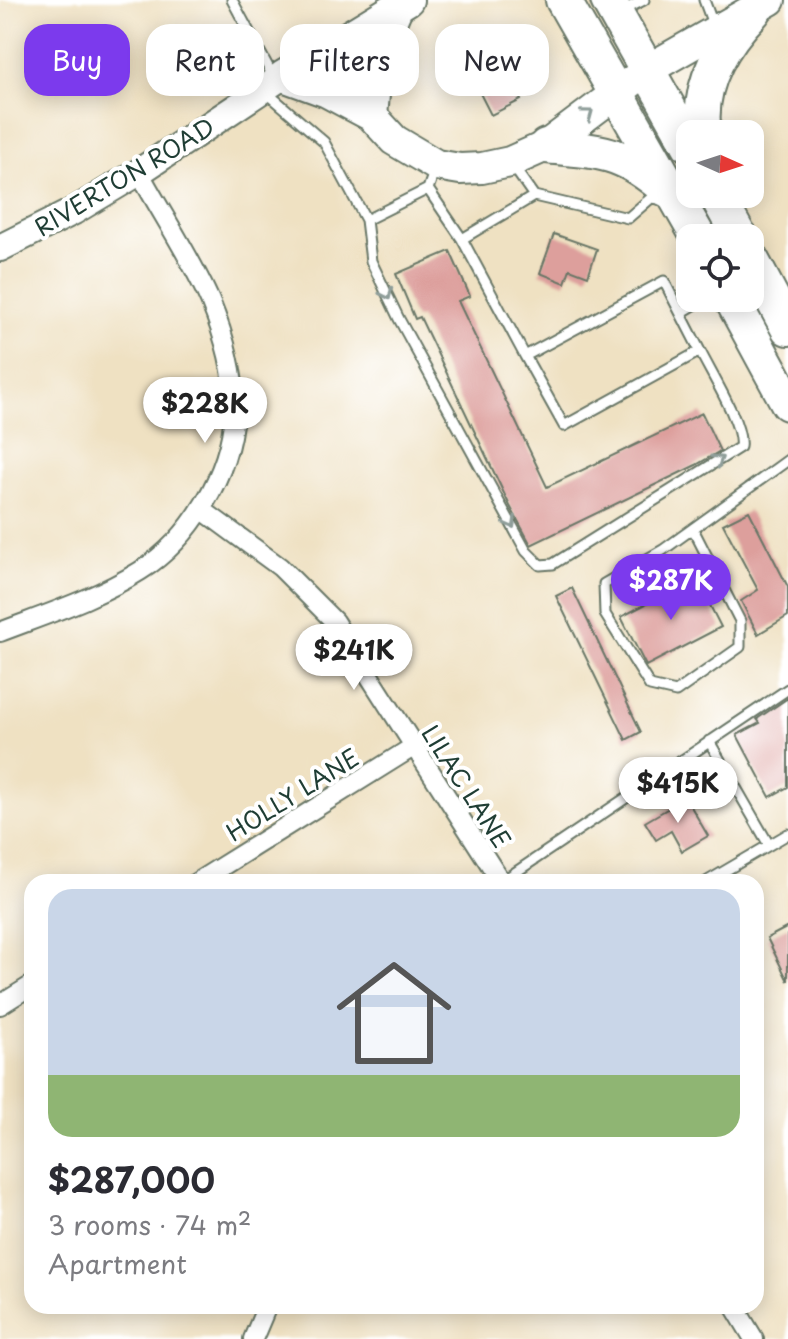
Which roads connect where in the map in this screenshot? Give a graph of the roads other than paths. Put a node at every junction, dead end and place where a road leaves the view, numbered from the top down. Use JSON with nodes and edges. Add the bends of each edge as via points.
{"nodes":[{"id":1,"x":232,"y":0,"type":"edge"},
{"id":2,"x":563,"y":0,"type":"edge"},
{"id":3,"x":704,"y":0,"type":"edge"},
{"id":4,"x":403,"y":4,"type":"edge"},
{"id":5,"x":623,"y":5,"type":"edge"},
{"id":6,"x":762,"y":5,"type":"edge"},
{"id":7,"x":717,"y":32,"type":"junction"},
{"id":8,"x":647,"y":70,"type":"junction"},
{"id":9,"x":274,"y":82,"type":"junction"},
{"id":10,"x":617,"y":92,"type":"junction"},
{"id":11,"x":372,"y":116,"type":"junction"},
{"id":12,"x":702,"y":120,"type":"edge"},
{"id":13,"x":676,"y":121,"type":"edge"},
{"id":14,"x":546,"y":146,"type":"junction"},
{"id":15,"x":510,"y":162,"type":"junction"},
{"id":16,"x":139,"y":172,"type":"junction"},
{"id":17,"x":432,"y":177,"type":"junction"},
{"id":18,"x":534,"y":196,"type":"junction"},
{"id":19,"x":676,"y":197,"type":"edge"},
{"id":20,"x":676,"y":199,"type":"edge"},
{"id":21,"x":676,"y":202,"type":"edge"},
{"id":22,"x":366,"y":220,"type":"junction"},
{"id":23,"x":462,"y":239,"type":"junction"},
{"id":24,"x":0,"y":248,"type":"edge"},
{"id":25,"x":764,"y":283,"type":"edge"},
{"id":26,"x":739,"y":312,"type":"edge"},
{"id":27,"x":681,"y":313,"type":"joint"},
{"id":28,"x":788,"y":328,"type":"edge"},
{"id":29,"x":700,"y":351,"type":"junction"},
{"id":30,"x":525,"y":356,"type":"junction"},
{"id":31,"x":788,"y":403,"type":"edge"},
{"id":32,"x":788,"y":460,"type":"edge"},
{"id":33,"x":201,"y":509,"type":"junction"},
{"id":34,"x":693,"y":529,"type":"junction"},
{"id":35,"x":0,"y":632,"type":"edge"},
{"id":36,"x":788,"y":689,"type":"edge"},
{"id":37,"x":709,"y":741,"type":"junction"},
{"id":38,"x":413,"y":747,"type":"junction"},
{"id":39,"x":788,"y":834,"type":"edge"},
{"id":40,"x":769,"y":845,"type":"junction"},
{"id":41,"x":210,"y":874,"type":"edge"},
{"id":42,"x":495,"y":874,"type":"edge"},
{"id":43,"x":510,"y":874,"type":"edge"},
{"id":44,"x":720,"y":874,"type":"edge"},
{"id":45,"x":24,"y":990,"type":"edge"},
{"id":46,"x":0,"y":1005,"type":"edge"},
{"id":47,"x":264,"y":1314,"type":"edge"},
{"id":48,"x":739,"y":1314,"type":"edge"},
{"id":49,"x":253,"y":1339,"type":"edge"},
{"id":50,"x":754,"y":1339,"type":"edge"}],
"edges":[{"from":1,"to":9,"type":"lane"},
{"from":2,"to":10,"type":"highway"},
{"from":3,"to":7,"type":"lane"},
{"from":4,"to":9,"type":"main road","name":"RIVERTON ROAD"},
{"from":4,"to":11,"type":"main road","via":[[378,52]]},
{"from":5,"to":8,"type":"highway"},
{"from":6,"to":7,"type":"main road"},
{"from":6,"to":12,"type":"highway","via":[[732,34],[716,60],[705,89]]},
{"from":7,"to":8,"type":"main road"},
{"from":8,"to":10,"type":"main road"},
{"from":8,"to":13,"type":"highway"},
{"from":9,"to":11,"type":"main road","via":[[327,92]]},
{"from":9,"to":16,"type":"main road","name":"RIVERTON ROAD"},
{"from":9,"to":22,"type":"lane","via":[[324,142]]},
{"from":14,"to":10,"type":"main road","one_way":true},
{"from":10,"to":19,"type":"highway"},
{"from":11,"to":17,"type":"main road"},
{"from":14,"to":15,"type":"main road"},
{"from":14,"to":20,"type":"highway","via":[[609,153],[641,168]]},
{"from":15,"to":17,"type":"main road"},
{"from":15,"to":18,"type":"lane"},
{"from":16,"to":24,"type":"main road","name":"RIVERTON ROAD"},
{"from":16,"to":33,"type":"street","via":[[209,299],[225,342],[234,416],[223,463]]},
{"from":17,"to":22,"type":"lane"},
{"from":17,"to":23,"type":"lane"},
{"from":18,"to":21,"type":"lane","via":[[628,218],[651,198]]},
{"from":18,"to":23,"type":"lane"},
{"from":22,"to":29,"type":"lane","one_way":true,"via":[[371,261],[399,319],[526,551],[540,565],[553,564],[740,447],[737,426]]},
{"from":23,"to":30,"type":"lane"},
{"from":25,"to":28,"type":"highway"},
{"from":26,"to":31,"type":"highway"},
{"from":27,"to":29,"type":"lane"},
{"from":27,"to":30,"type":"lane","via":[[664,281]]},
{"from":29,"to":30,"type":"lane","via":[[564,426]]},
{"from":32,"to":34,"type":"lane"},
{"from":33,"to":35,"type":"street","via":[[166,552],[139,572],[75,604]]},
{"from":33,"to":38,"type":"street","name":"LILAC LANE","via":[[280,567],[334,621]]},
{"from":34,"to":34,"type":"lane","via":[[604,584],[605,614],[650,686],[676,692],[740,647],[740,621]]},
{"from":36,"to":37,"type":"lane"},
{"from":37,"to":40,"type":"lane"},
{"from":37,"to":43,"type":"lane"},
{"from":38,"to":41,"type":"street","name":"HOLLY LANE"},
{"from":38,"to":42,"type":"street","name":"LILAC LANE"},
{"from":39,"to":40,"type":"lane"},
{"from":40,"to":44,"type":"lane"},
{"from":45,"to":46,"type":"street"},
{"from":47,"to":49,"type":"street"},
{"from":48,"to":50,"type":"street"}]}
